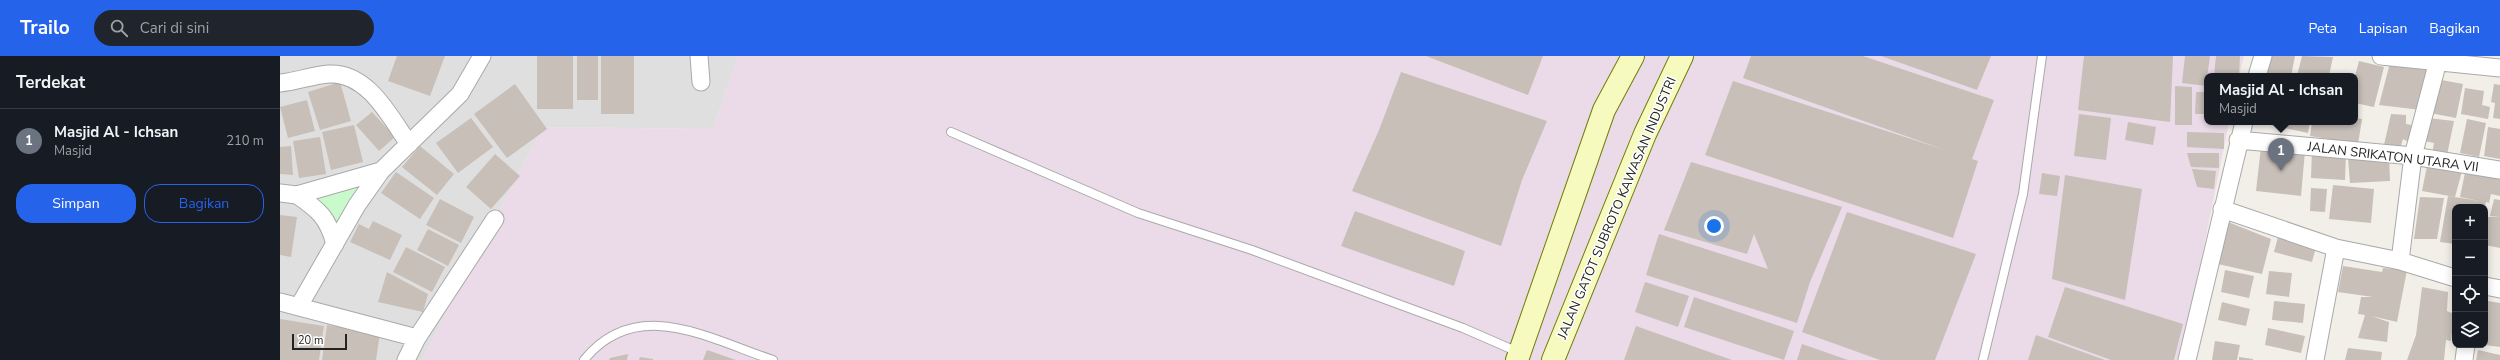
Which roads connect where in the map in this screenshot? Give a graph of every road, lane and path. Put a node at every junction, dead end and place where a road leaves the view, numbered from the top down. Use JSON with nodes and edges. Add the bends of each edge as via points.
{"nodes":[{"id":1,"x":482,"y":56,"type":"edge"},
{"id":2,"x":699,"y":56,"type":"edge"},
{"id":3,"x":1633,"y":56,"type":"edge"},
{"id":4,"x":1682,"y":56,"type":"edge"},
{"id":5,"x":2042,"y":56,"type":"edge"},
{"id":6,"x":2263,"y":56,"type":"edge"},
{"id":7,"x":2381,"y":56,"type":"edge"},
{"id":8,"x":2438,"y":61,"type":"junction"},
{"id":9,"x":2500,"y":68,"type":"edge"},
{"id":10,"x":2258,"y":73,"type":"edge"},
{"id":11,"x":701,"y":82,"type":"dead end"},
{"id":12,"x":280,"y":83,"type":"edge"},
{"id":13,"x":2243,"y":125,"type":"edge"},
{"id":14,"x":951,"y":132,"type":"dead end"},
{"id":15,"x":2238,"y":140,"type":"junction"},
{"id":16,"x":410,"y":144,"type":"junction"},
{"id":17,"x":2413,"y":156,"type":"junction"},
{"id":18,"x":2500,"y":170,"type":"edge"},
{"id":19,"x":381,"y":171,"type":"junction"},
{"id":20,"x":288,"y":194,"type":"edge"},
{"id":21,"x":2222,"y":209,"type":"junction"},
{"id":22,"x":495,"y":219,"type":"dead end"},
{"id":23,"x":335,"y":244,"type":"junction"},
{"id":24,"x":2336,"y":248,"type":"junction"},
{"id":25,"x":2400,"y":262,"type":"junction"},
{"id":26,"x":2452,"y":277,"type":"edge"},
{"id":27,"x":2488,"y":287,"type":"edge"},
{"id":28,"x":2500,"y":289,"type":"edge"},
{"id":29,"x":280,"y":302,"type":"edge"},
{"id":30,"x":299,"y":306,"type":"junction"},
{"id":31,"x":416,"y":338,"type":"junction"},
{"id":32,"x":2466,"y":348,"type":"edge"},
{"id":33,"x":1518,"y":356,"type":"edge"},
{"id":34,"x":406,"y":360,"type":"edge"},
{"id":35,"x":584,"y":360,"type":"edge"},
{"id":36,"x":773,"y":360,"type":"edge"},
{"id":37,"x":1553,"y":360,"type":"edge"},
{"id":38,"x":1983,"y":360,"type":"edge"},
{"id":39,"x":2187,"y":360,"type":"edge"},
{"id":40,"x":2316,"y":360,"type":"edge"},
{"id":41,"x":2464,"y":360,"type":"edge"}],
"edges":[{"from":1,"to":16,"type":"street","via":[[460,94]]},
{"from":2,"to":11,"type":"street"},
{"from":3,"to":33,"type":"street","via":[[1604,110]]},
{"from":4,"to":37,"type":"street","name":"JALAN GATOT SUBROTO KAWASAN INDUSTRI","via":[[1645,134]]},
{"from":5,"to":38,"type":"lane","via":[[2023,194]]},
{"from":6,"to":10,"type":"street"},
{"from":7,"to":8,"type":"street"},
{"from":8,"to":9,"type":"street"},
{"from":8,"to":17,"type":"street"},
{"from":12,"to":16,"type":"street","via":[[331,74],[343,74],[355,79],[367,88]]},
{"from":13,"to":15,"type":"street"},
{"from":14,"to":33,"type":"lane","via":[[1138,213],[1252,250],[1441,320]]},
{"from":15,"to":17,"type":"street","name":"JALAN SRIKATON UTARA VII"},
{"from":15,"to":21,"type":"street"},
{"from":16,"to":19,"type":"street"},
{"from":17,"to":18,"type":"street","name":"JALAN SRIKATON UTARA VII"},
{"from":17,"to":25,"type":"street"},
{"from":19,"to":20,"type":"street"},
{"from":19,"to":23,"type":"street","via":[[357,205]]},
{"from":20,"to":23,"type":"street","via":[[316,208],[327,221]]},
{"from":21,"to":24,"type":"street"},
{"from":21,"to":39,"type":"street"},
{"from":22,"to":31,"type":"street"},
{"from":23,"to":30,"type":"street"},
{"from":24,"to":25,"type":"street"},
{"from":24,"to":40,"type":"street"},
{"from":25,"to":26,"type":"street"},
{"from":27,"to":28,"type":"street"},
{"from":29,"to":30,"type":"street"},
{"from":30,"to":31,"type":"street"},
{"from":31,"to":34,"type":"street"},
{"from":32,"to":41,"type":"street"},
{"from":35,"to":36,"type":"lane","via":[[595,347],[622,330],[647,324],[679,328]]}]}
